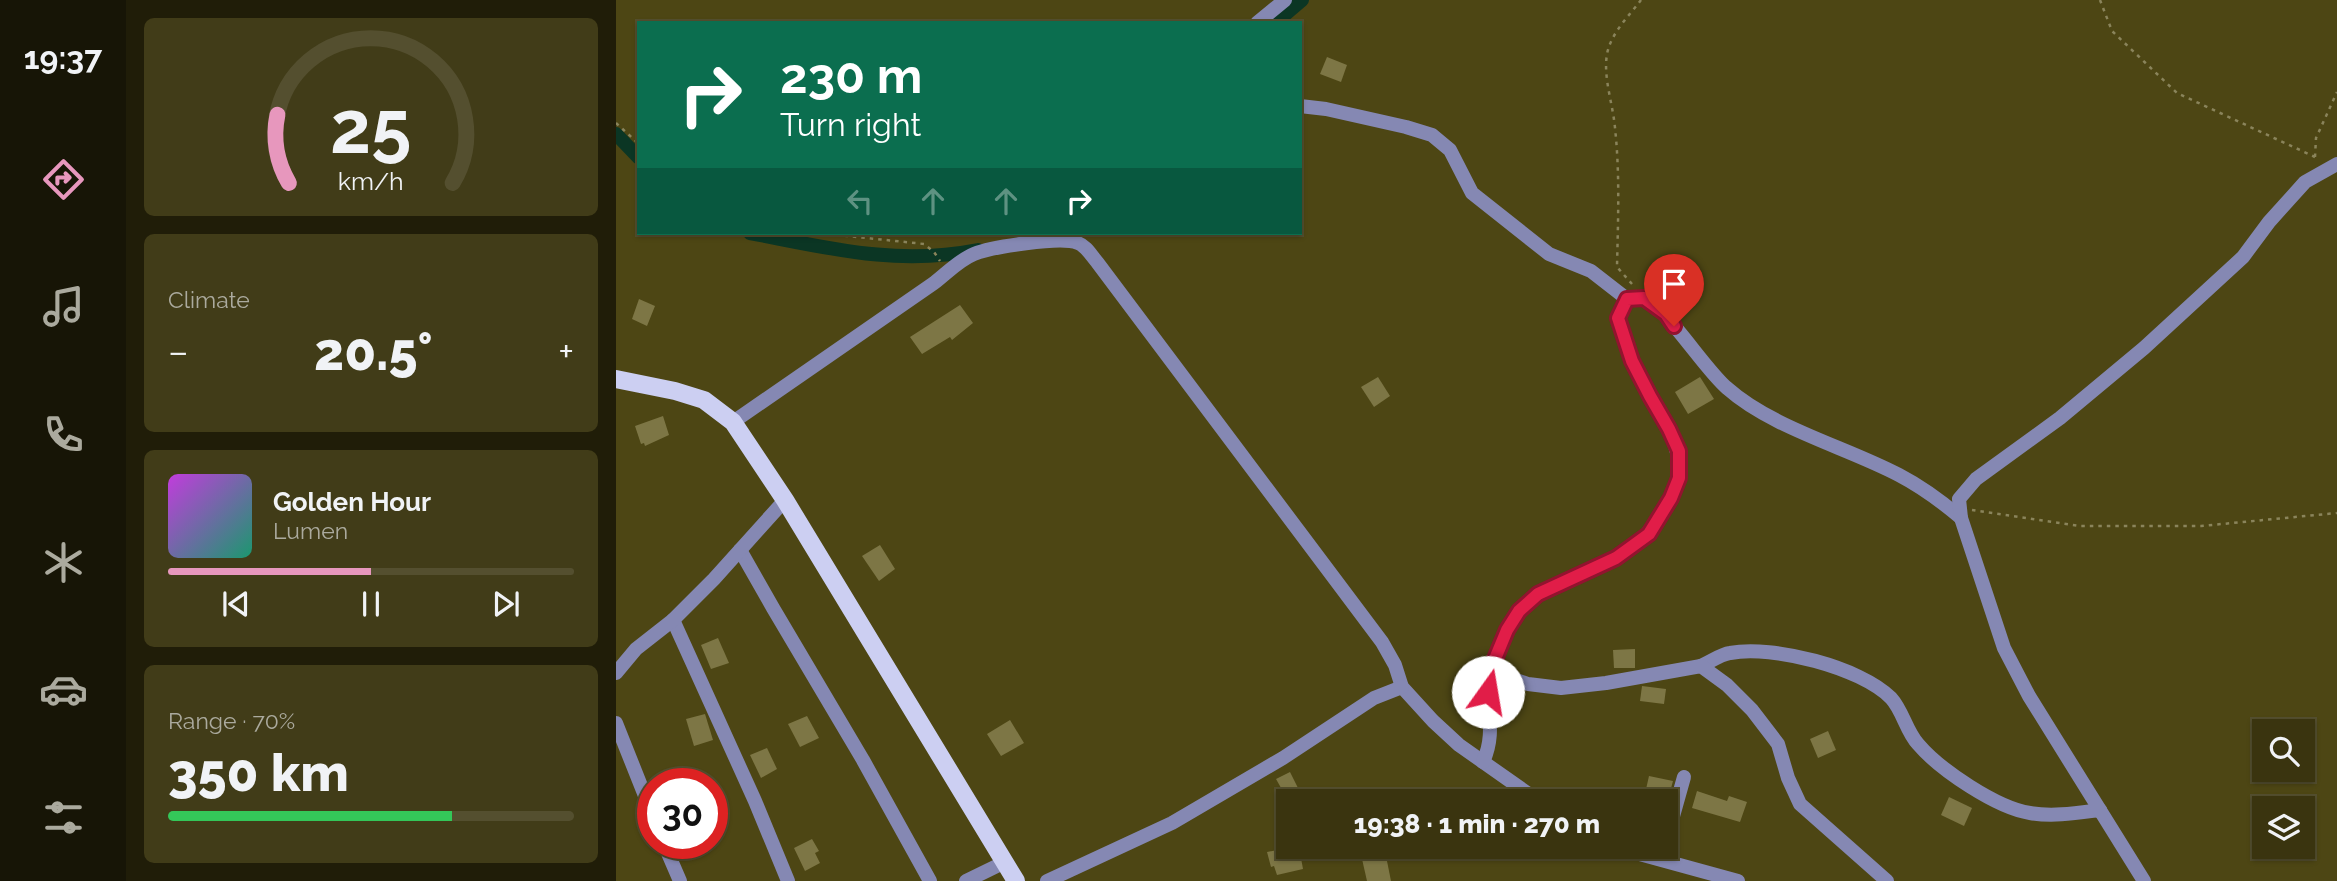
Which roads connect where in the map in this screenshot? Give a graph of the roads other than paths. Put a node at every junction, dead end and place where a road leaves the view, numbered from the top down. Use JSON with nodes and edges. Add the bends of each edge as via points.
{"nodes":[{"id":1,"x":1285,"y":0,"type":"edge"},
{"id":2,"x":1259,"y":21,"type":"edge"},
{"id":3,"x":1302,"y":106,"type":"edge"},
{"id":4,"x":2337,"y":164,"type":"edge"},
{"id":5,"x":1073,"y":236,"type":"edge"},
{"id":6,"x":1627,"y":299,"type":"junction"},
{"id":7,"x":616,"y":379,"type":"edge"},
{"id":8,"x":733,"y":422,"type":"junction"},
{"id":9,"x":785,"y":500,"type":"junction"},
{"id":10,"x":1960,"y":513,"type":"junction"},
{"id":11,"x":740,"y":550,"type":"junction"},
{"id":12,"x":673,"y":620,"type":"junction"},
{"id":13,"x":1701,"y":666,"type":"junction"},
{"id":14,"x":1490,"y":671,"type":"junction"},
{"id":15,"x":616,"y":673,"type":"edge"},
{"id":16,"x":1402,"y":687,"type":"junction"},
{"id":17,"x":616,"y":723,"type":"edge"},
{"id":18,"x":1483,"y":762,"type":"junction"},
{"id":19,"x":637,"y":776,"type":"edge"},
{"id":20,"x":1684,"y":777,"type":"dead end"},
{"id":21,"x":1521,"y":789,"type":"edge"},
{"id":22,"x":1678,"y":798,"type":"edge"},
{"id":23,"x":2100,"y":810,"type":"junction"},
{"id":24,"x":670,"y":859,"type":"edge"},
{"id":25,"x":1676,"y":859,"type":"edge"},
{"id":26,"x":1005,"y":862,"type":"junction"},
{"id":27,"x":680,"y":881,"type":"edge"},
{"id":28,"x":788,"y":881,"type":"edge"},
{"id":29,"x":930,"y":881,"type":"edge"},
{"id":30,"x":966,"y":881,"type":"edge"},
{"id":31,"x":1016,"y":881,"type":"edge"},
{"id":32,"x":1046,"y":881,"type":"edge"},
{"id":33,"x":1738,"y":881,"type":"edge"},
{"id":34,"x":1888,"y":881,"type":"edge"},
{"id":35,"x":2144,"y":881,"type":"edge"}],
"edges":[{"from":1,"to":2,"type":"street"},
{"from":3,"to":6,"type":"street","via":[[1432,135],[1450,150],[1472,193],[1549,254],[1591,271]]},
{"from":4,"to":10,"type":"street","via":[[2305,182],[2243,257],[2144,348],[2060,418],[1976,479],[1959,499]]},
{"from":5,"to":8,"type":"street","via":[[974,254]]},
{"from":5,"to":16,"type":"street","via":[[1382,642]]},
{"from":6,"to":10,"type":"street","via":[[1644,298],[1666,314],[1703,363],[1742,399],[1800,431],[1897,474]]},
{"from":6,"to":14,"type":"street","via":[[1618,318],[1623,338],[1679,451],[1679,478],[1649,534],[1616,558],[1538,594],[1519,611]]},
{"from":7,"to":8,"type":"main road","via":[[704,400]]},
{"from":8,"to":9,"type":"main road"},
{"from":9,"to":11,"type":"street"},
{"from":9,"to":26,"type":"main road"},
{"from":10,"to":23,"type":"street","via":[[2004,648]]},
{"from":11,"to":12,"type":"street"},
{"from":11,"to":29,"type":"street"},
{"from":12,"to":15,"type":"street","via":[[636,649]]},
{"from":12,"to":28,"type":"street"},
{"from":13,"to":14,"type":"street","via":[[1561,688],[1528,684]]},
{"from":13,"to":23,"type":"street","via":[[1728,653],[1790,653],[1839,670],[1875,685],[1892,699],[1915,741],[1934,762],[2003,804],[2050,815]]},
{"from":13,"to":34,"type":"street","via":[[1752,710],[1778,744],[1800,804]]},
{"from":14,"to":18,"type":"street","via":[[1491,740]]},
{"from":16,"to":18,"type":"street","via":[[1459,745]]},
{"from":16,"to":32,"type":"street","via":[[1374,698],[1172,823]]},
{"from":17,"to":19,"type":"street"},
{"from":18,"to":21,"type":"street"},
{"from":20,"to":22,"type":"street"},
{"from":23,"to":35,"type":"street"},
{"from":24,"to":27,"type":"street"},
{"from":25,"to":33,"type":"street"},
{"from":26,"to":30,"type":"street"},
{"from":26,"to":31,"type":"main road"}]}
